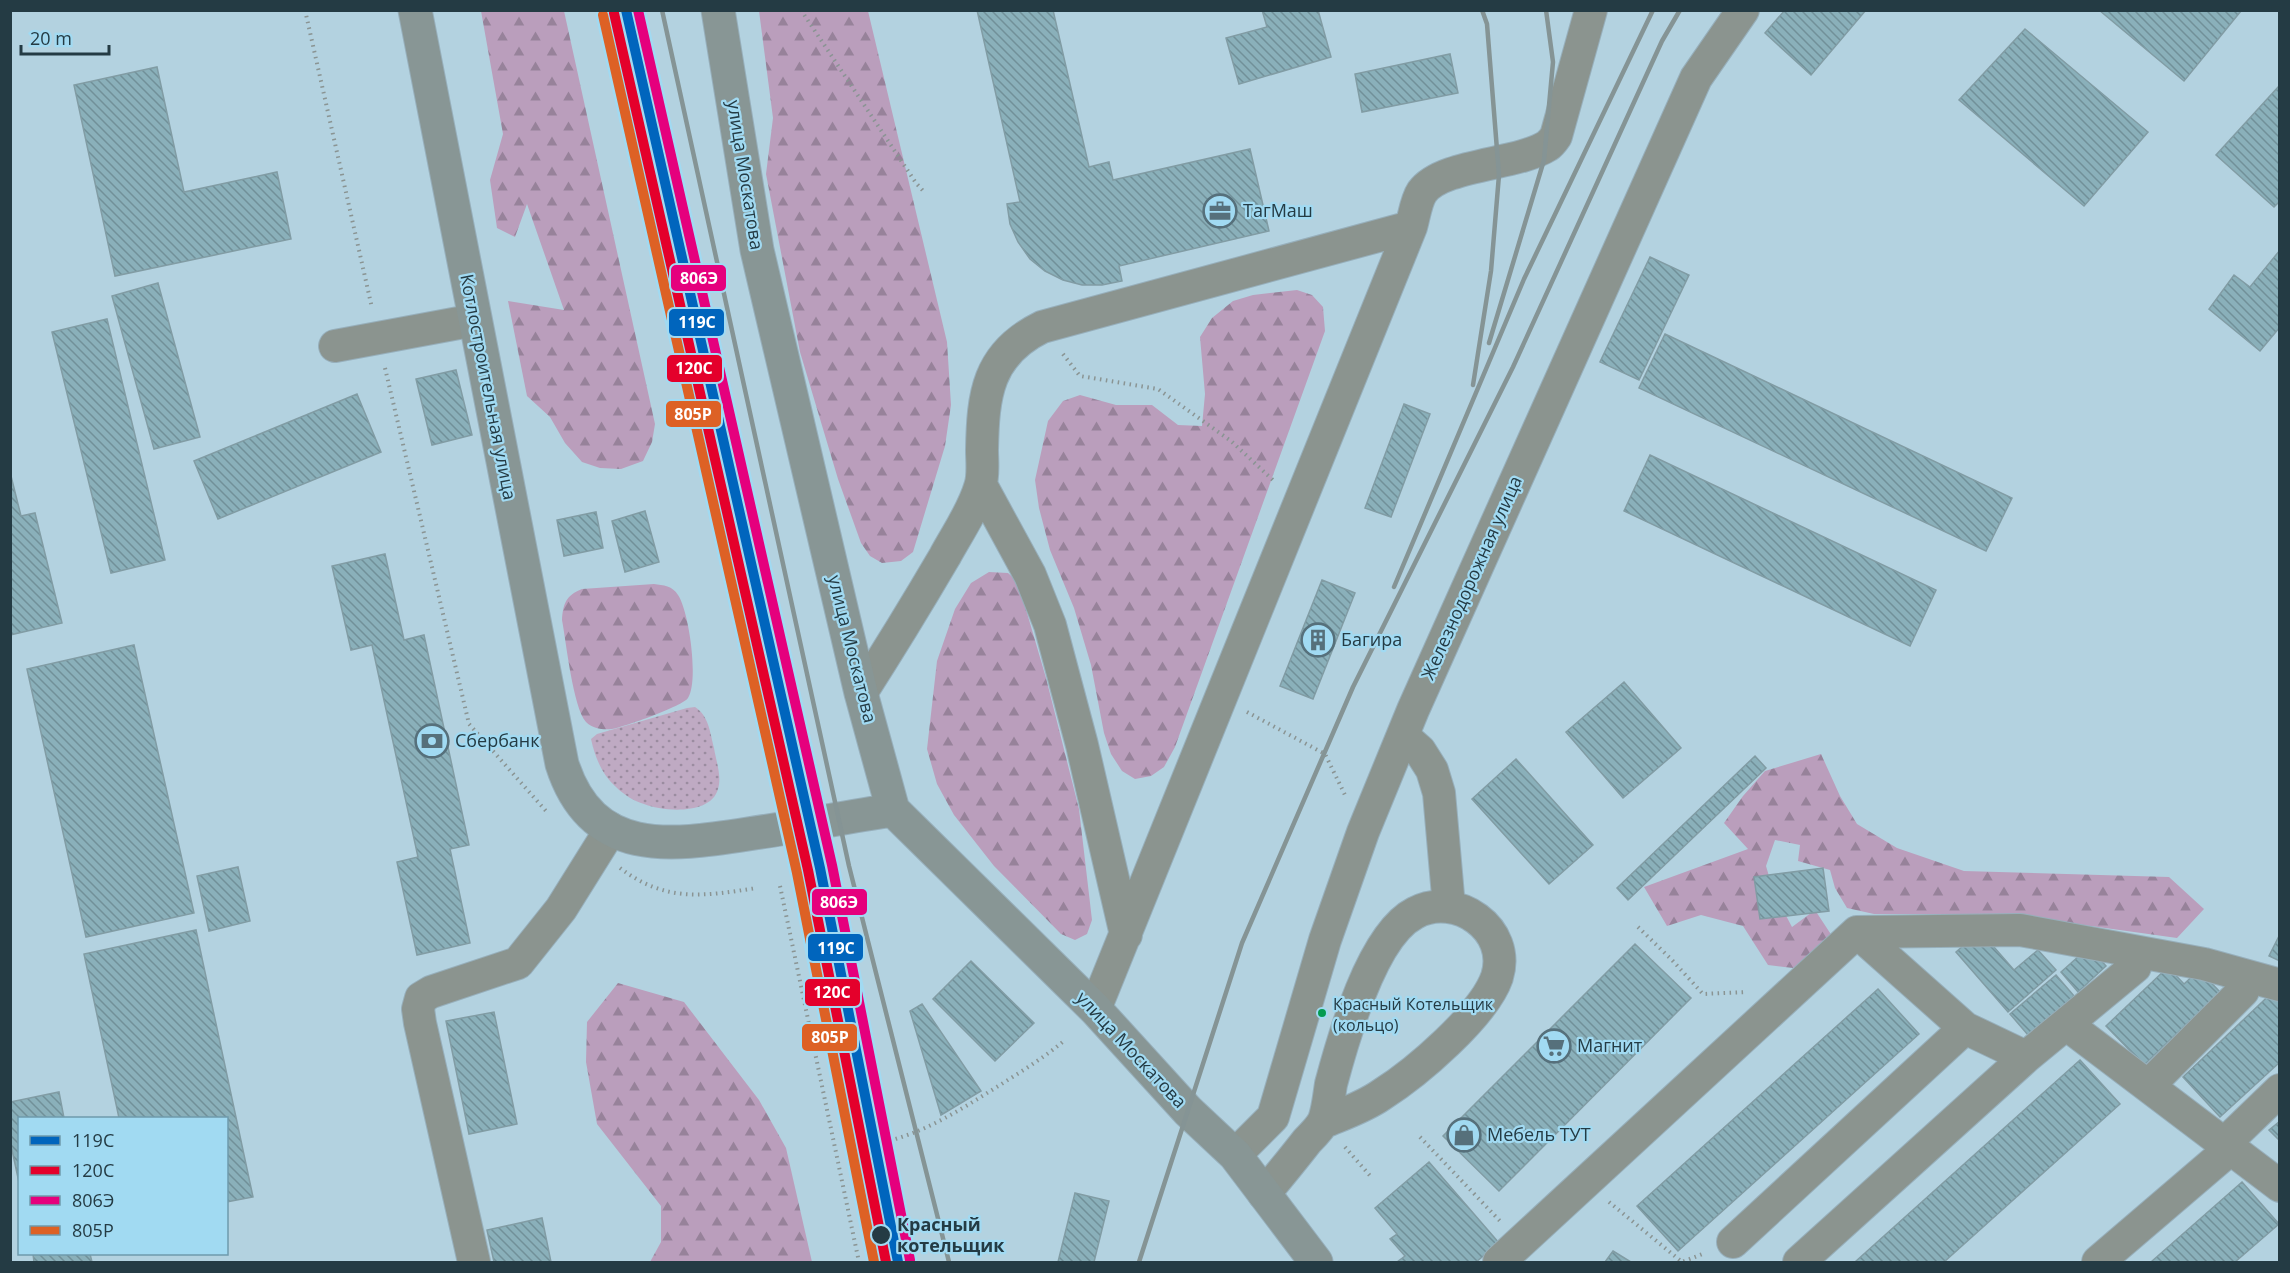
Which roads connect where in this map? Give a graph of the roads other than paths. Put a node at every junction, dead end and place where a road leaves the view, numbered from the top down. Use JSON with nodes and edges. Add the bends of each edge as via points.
{"nodes":[{"id":1,"x":415,"y":10,"type":"edge"},
{"id":2,"x":718,"y":10,"type":"edge"},
{"id":3,"x":1591,"y":10,"type":"edge"},
{"id":4,"x":1743,"y":10,"type":"edge"},
{"id":5,"x":1411,"y":227,"type":"junction"},
{"id":6,"x":475,"y":321,"type":"junction"},
{"id":7,"x":335,"y":346,"type":"dead end"},
{"id":8,"x":981,"y":485,"type":"junction"},
{"id":9,"x":861,"y":693,"type":"junction"},
{"id":10,"x":1403,"y":736,"type":"junction"},
{"id":11,"x":893,"y":810,"type":"junction"},
{"id":12,"x":611,"y":829,"type":"junction"},
{"id":13,"x":1449,"y":907,"type":"junction"},
{"id":14,"x":1857,"y":932,"type":"junction"},
{"id":15,"x":1126,"y":935,"type":"junction"},
{"id":16,"x":2135,"y":968,"type":"dead end"},
{"id":17,"x":2280,"y":984,"type":"edge"},
{"id":18,"x":2243,"y":991,"type":"dead end"},
{"id":19,"x":1095,"y":1009,"type":"junction"},
{"id":20,"x":2066,"y":1024,"type":"junction"},
{"id":21,"x":1965,"y":1028,"type":"junction"},
{"id":22,"x":2026,"y":1057,"type":"junction"},
{"id":23,"x":2148,"y":1086,"type":"junction"},
{"id":24,"x":2280,"y":1090,"type":"edge"},
{"id":25,"x":1324,"y":1122,"type":"junction"},
{"id":26,"x":2227,"y":1147,"type":"junction"},
{"id":27,"x":1235,"y":1155,"type":"junction"},
{"id":28,"x":2280,"y":1186,"type":"edge"},
{"id":29,"x":1264,"y":1194,"type":"junction"},
{"id":30,"x":1733,"y":1242,"type":"road end"},
{"id":31,"x":1510,"y":1252,"type":"edge"},
{"id":32,"x":474,"y":1263,"type":"edge"},
{"id":33,"x":1316,"y":1263,"type":"edge"},
{"id":34,"x":1799,"y":1263,"type":"edge"},
{"id":35,"x":2098,"y":1263,"type":"edge"}],
"edges":[{"from":1,"to":6,"type":"main road","name":"Котлостроительная улица"},
{"from":2,"to":9,"type":"main road","name":"улица Москатова","via":[[757,250]]},
{"from":3,"to":5,"type":"street","via":[[1557,136],[1532,153],[1434,181],[1422,192]]},
{"from":4,"to":10,"type":"street","name":"Железнодорожная улица","via":[[1696,78]]},
{"from":5,"to":8,"type":"street","via":[[1028,334],[1005,353],[989,382],[983,408]]},
{"from":5,"to":15,"type":"street"},
{"from":6,"to":7,"type":"street"},
{"from":6,"to":12,"type":"main road","name":"Котлостроительная улица","via":[[561,764],[578,802]]},
{"from":8,"to":9,"type":"street","via":[[928,586]]},
{"from":8,"to":15,"type":"street","via":[[1030,575],[1050,625]]},
{"from":9,"to":11,"type":"main road","name":"улица Москатова"},
{"from":10,"to":13,"type":"street","via":[[1420,751],[1432,770],[1439,793]]},
{"from":10,"to":27,"type":"street","name":"Железнодорожная улица","via":[[1363,832],[1325,940],[1273,1117]]},
{"from":11,"to":12,"type":"main road","name":"Котлостроительная улица","via":[[675,844],[653,842]]},
{"from":11,"to":19,"type":"main road","name":"улица Москатова"},
{"from":12,"to":32,"type":"street","via":[[561,909],[518,963],[431,992],[422,998],[418,1009]]},
{"from":13,"to":25,"type":"street","via":[[1416,912],[1391,933],[1379,950],[1346,1036]]},
{"from":13,"to":25,"type":"street","via":[[1484,923],[1493,936],[1498,972],[1493,987],[1457,1033],[1399,1083],[1362,1106]]},
{"from":14,"to":17,"type":"street","via":[[2020,930],[2204,964]]},
{"from":14,"to":21,"type":"street"},
{"from":14,"to":31,"type":"street"},
{"from":15,"to":19,"type":"street"},
{"from":16,"to":20,"type":"street"},
{"from":18,"to":23,"type":"street"},
{"from":19,"to":27,"type":"main road","name":"улица Москатова","via":[[1188,1111]]},
{"from":20,"to":22,"type":"street"},
{"from":20,"to":23,"type":"street"},
{"from":21,"to":22,"type":"street"},
{"from":21,"to":30,"type":"street"},
{"from":22,"to":34,"type":"street"},
{"from":23,"to":26,"type":"street"},
{"from":24,"to":26,"type":"street"},
{"from":25,"to":29,"type":"street"},
{"from":26,"to":28,"type":"street"},
{"from":26,"to":35,"type":"street"},
{"from":27,"to":29,"type":"main road","name":"улица Москатова"},
{"from":29,"to":33,"type":"main road","name":"улица Москатова"}]}
